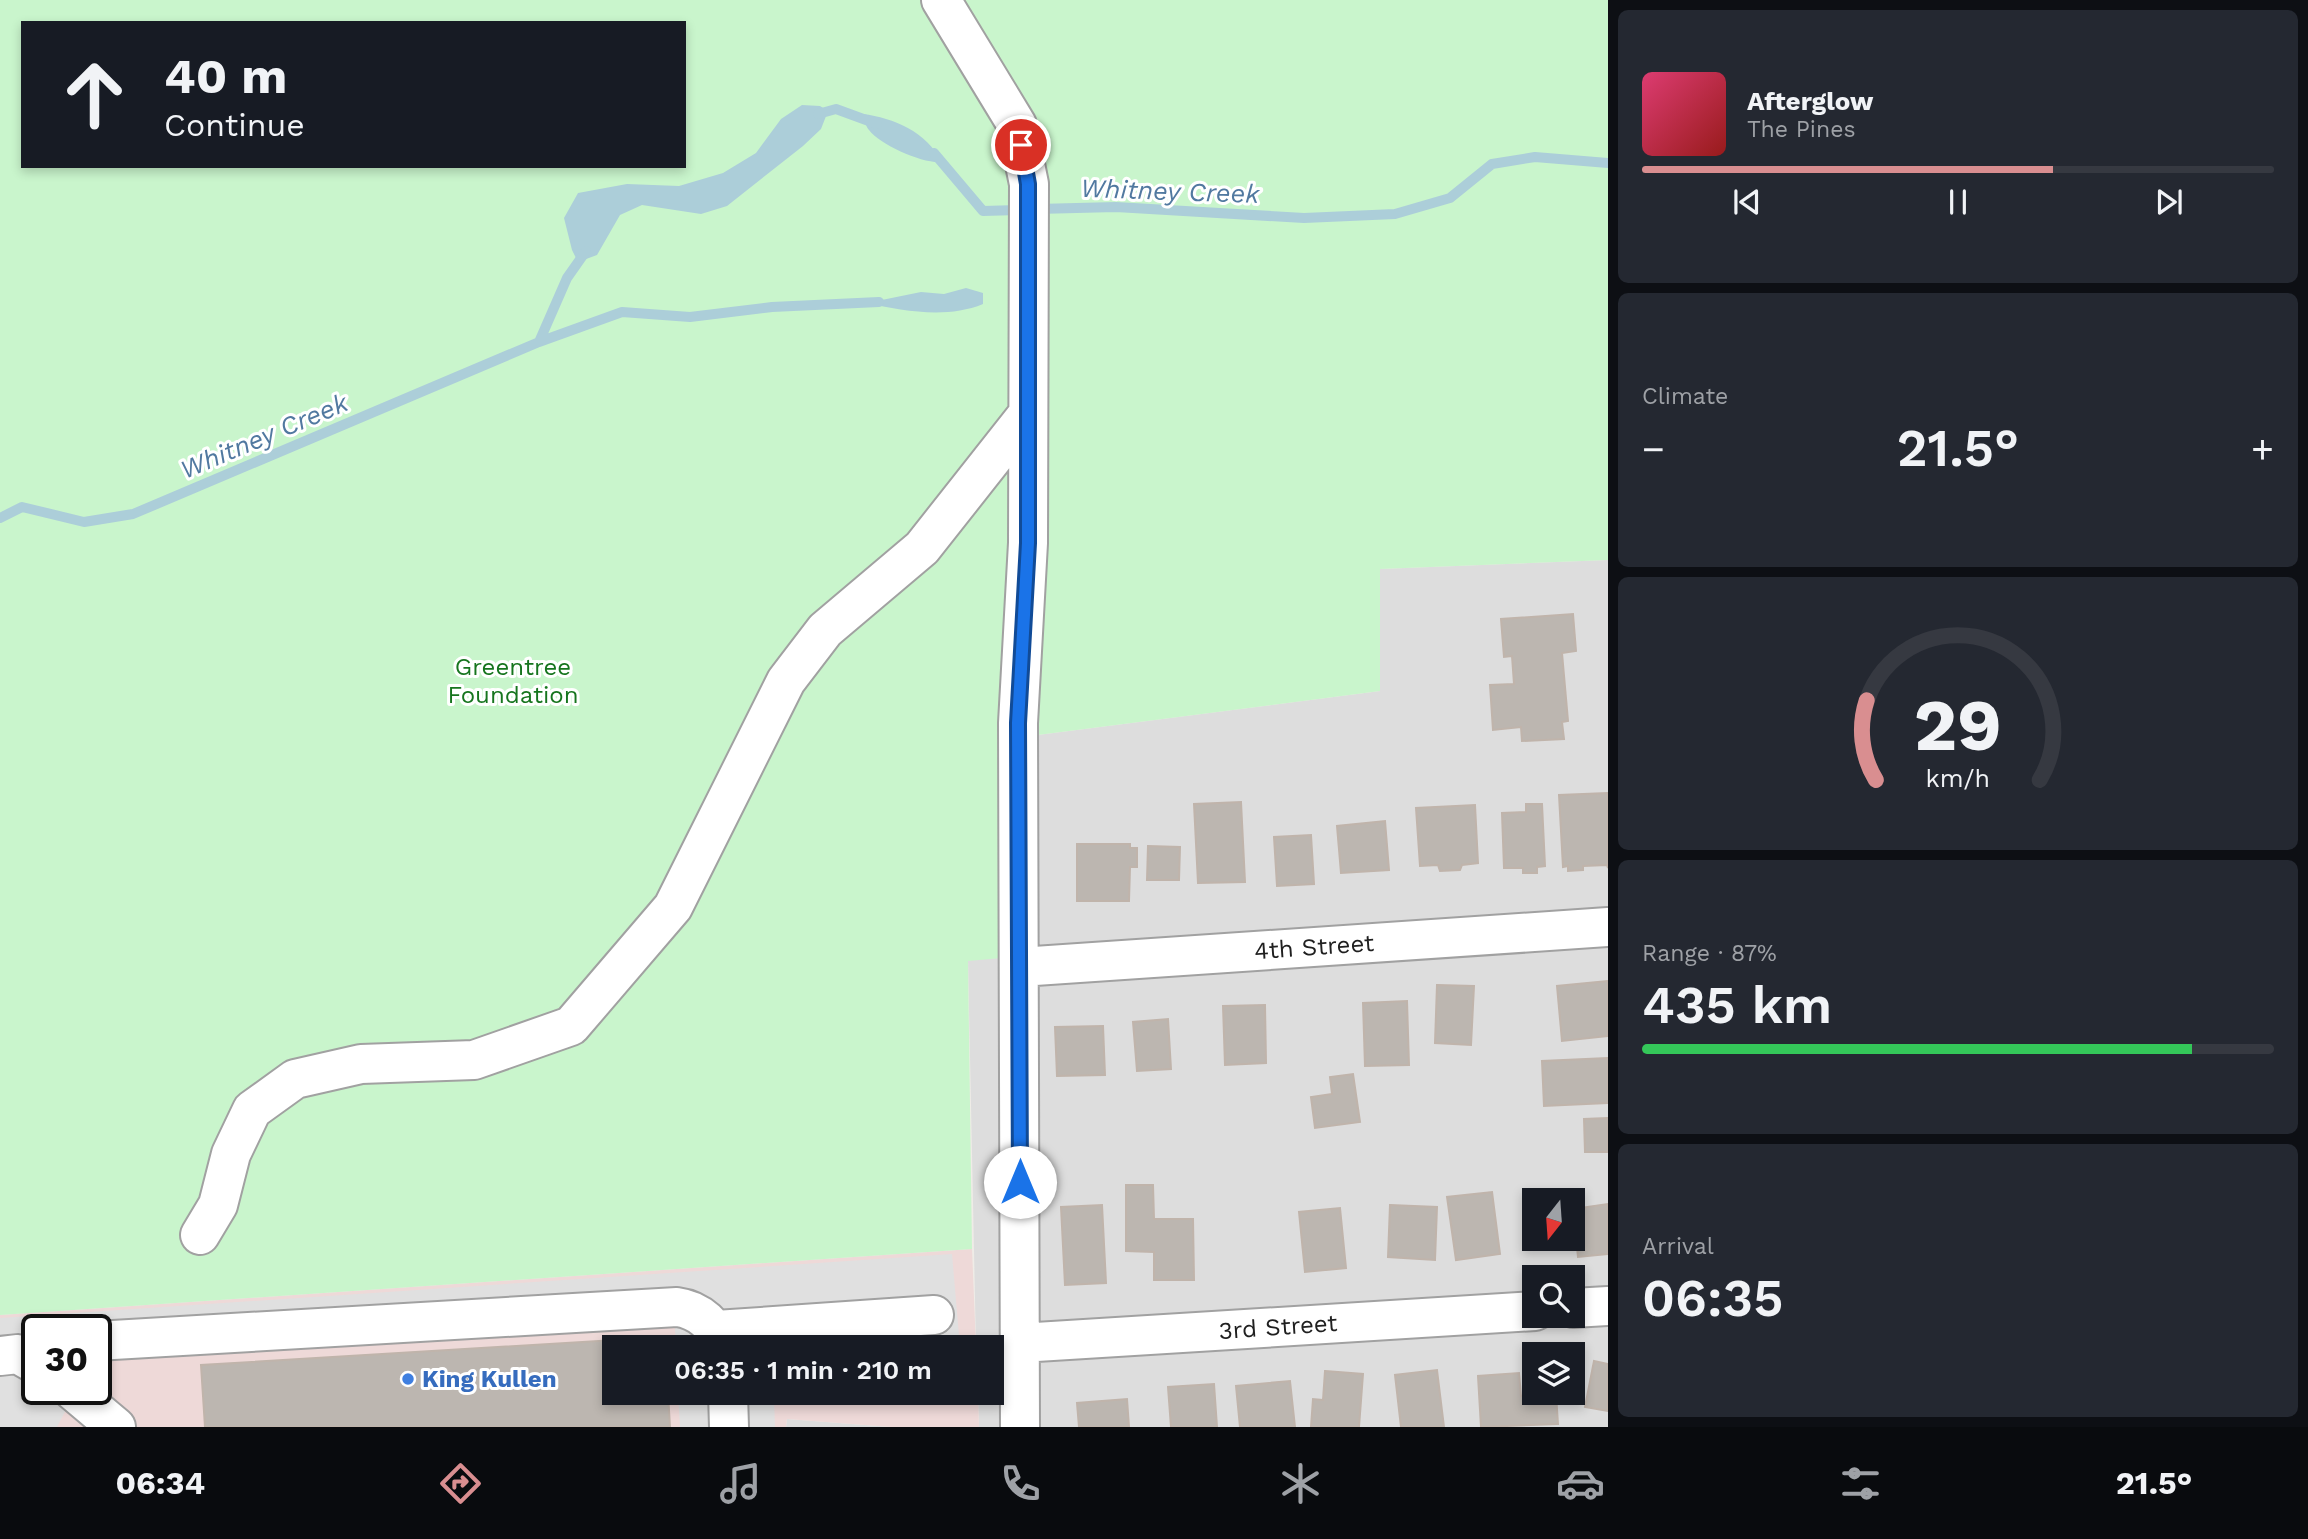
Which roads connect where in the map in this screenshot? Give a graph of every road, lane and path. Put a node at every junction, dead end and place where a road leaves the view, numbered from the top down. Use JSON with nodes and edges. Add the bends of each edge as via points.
{"nodes":[{"id":1,"x":941,"y":0,"type":"edge"},
{"id":2,"x":1027,"y":415,"type":"junction"},
{"id":3,"x":1608,"y":927,"type":"edge"},
{"id":4,"x":1020,"y":967,"type":"junction"},
{"id":5,"x":200,"y":1236,"type":"dead end"},
{"id":6,"x":1608,"y":1306,"type":"edge"},
{"id":7,"x":1585,"y":1307,"type":"edge"},
{"id":8,"x":1522,"y":1312,"type":"edge"},
{"id":9,"x":934,"y":1315,"type":"dead end"},
{"id":10,"x":717,"y":1335,"type":"edge"},
{"id":11,"x":756,"y":1335,"type":"edge"},
{"id":12,"x":112,"y":1340,"type":"edge"},
{"id":13,"x":1020,"y":1343,"type":"junction"},
{"id":14,"x":90,"y":1405,"type":"edge"},
{"id":15,"x":728,"y":1405,"type":"edge"},
{"id":16,"x":116,"y":1427,"type":"edge"},
{"id":17,"x":729,"y":1427,"type":"edge"},
{"id":18,"x":1020,"y":1427,"type":"edge"}],
"edges":[{"from":1,"to":2,"type":"street","via":[[1017,125],[1028,184]]},
{"from":2,"to":4,"type":"street","via":[[1028,543],[1018,723]]},
{"from":2,"to":5,"type":"street","via":[[922,548],[825,630],[786,681],[673,907],[571,1026],[474,1060],[361,1064],[295,1079],[252,1110],[232,1154],[218,1205]]},
{"from":3,"to":4,"type":"street","name":"4th Street"},
{"from":4,"to":13,"type":"street"},
{"from":6,"to":7,"type":"street"},
{"from":8,"to":13,"type":"street","name":"3rd Street"},
{"from":9,"to":11,"type":"street"},
{"from":10,"to":12,"type":"street","via":[[700,1314],[677,1307]]},
{"from":13,"to":18,"type":"street"},
{"from":14,"to":16,"type":"street"},
{"from":15,"to":17,"type":"street"}]}
